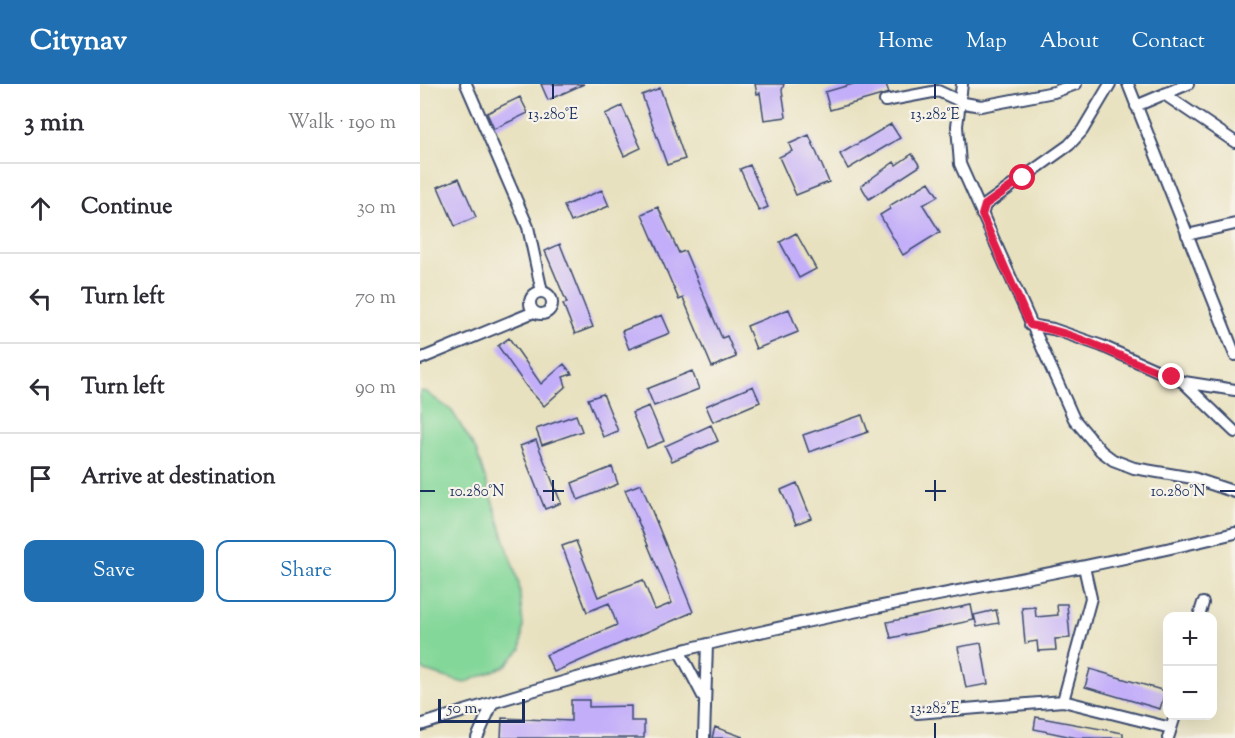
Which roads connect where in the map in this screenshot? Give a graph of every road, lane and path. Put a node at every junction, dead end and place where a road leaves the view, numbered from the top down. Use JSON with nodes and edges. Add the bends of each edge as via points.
{"nodes":[{"id":1,"x":466,"y":84,"type":"edge"},
{"id":2,"x":962,"y":84,"type":"edge"},
{"id":3,"x":1076,"y":84,"type":"edge"},
{"id":4,"x":1110,"y":84,"type":"edge"},
{"id":5,"x":1128,"y":84,"type":"edge"},
{"id":6,"x":1188,"y":84,"type":"edge"},
{"id":7,"x":1164,"y":94,"type":"junction"},
{"id":8,"x":960,"y":100,"type":"junction"},
{"id":9,"x":885,"y":101,"type":"dead end"},
{"id":10,"x":1136,"y":106,"type":"junction"},
{"id":11,"x":1235,"y":142,"type":"edge"},
{"id":12,"x":982,"y":215,"type":"junction"},
{"id":13,"x":1235,"y":224,"type":"edge"},
{"id":14,"x":1187,"y":236,"type":"junction"},
{"id":15,"x":542,"y":292,"type":"junction"},
{"id":16,"x":534,"y":312,"type":"junction"},
{"id":17,"x":1030,"y":325,"type":"junction"},
{"id":18,"x":1235,"y":355,"type":"edge"},
{"id":19,"x":420,"y":359,"type":"edge"},
{"id":20,"x":1183,"y":382,"type":"junction"},
{"id":21,"x":1235,"y":390,"type":"edge"},
{"id":22,"x":1235,"y":432,"type":"edge"},
{"id":23,"x":1235,"y":492,"type":"edge"},
{"id":24,"x":1235,"y":533,"type":"edge"},
{"id":25,"x":1084,"y":567,"type":"junction"},
{"id":26,"x":1203,"y":603,"type":"dead end"},
{"id":27,"x":1200,"y":612,"type":"edge"},
{"id":28,"x":707,"y":644,"type":"junction"},
{"id":29,"x":680,"y":652,"type":"junction"},
{"id":30,"x":706,"y":701,"type":"junction"},
{"id":31,"x":1063,"y":701,"type":"junction"},
{"id":32,"x":493,"y":702,"type":"junction"},
{"id":33,"x":917,"y":713,"type":"dead end"},
{"id":34,"x":420,"y":725,"type":"edge"},
{"id":35,"x":1169,"y":733,"type":"edge"},
{"id":36,"x":477,"y":738,"type":"edge"},
{"id":37,"x":704,"y":738,"type":"edge"}],
"edges":[{"from":1,"to":15,"type":"street","via":[[528,227]]},
{"from":2,"to":8,"type":"street"},
{"from":3,"to":8,"type":"street","via":[[981,106]]},
{"from":4,"to":12,"type":"street","via":[[1069,145],[992,199]]},
{"from":5,"to":10,"type":"street"},
{"from":6,"to":7,"type":"street"},
{"from":7,"to":10,"type":"street"},
{"from":7,"to":11,"type":"street"},
{"from":8,"to":9,"type":"street","via":[[938,91]]},
{"from":8,"to":12,"type":"street","via":[[957,150]]},
{"from":10,"to":14,"type":"street"},
{"from":12,"to":17,"type":"street"},
{"from":13,"to":14,"type":"street"},
{"from":14,"to":18,"type":"street"},
{"from":15,"to":16,"type":"street","via":[[532,296],[530,307]]},
{"from":15,"to":16,"type":"street","via":[[550,296],[553,305],[547,313]]},
{"from":16,"to":19,"type":"street"},
{"from":17,"to":20,"type":"street","via":[[1102,346]]},
{"from":17,"to":23,"type":"street","via":[[1074,419],[1101,451],[1134,468],[1193,478]]},
{"from":20,"to":21,"type":"street"},
{"from":20,"to":22,"type":"street"},
{"from":24,"to":25,"type":"street"},
{"from":25,"to":28,"type":"street"},
{"from":25,"to":31,"type":"street","via":[[1091,598]]},
{"from":26,"to":27,"type":"street"},
{"from":28,"to":29,"type":"street"},
{"from":28,"to":30,"type":"street"},
{"from":29,"to":30,"type":"street"},
{"from":29,"to":32,"type":"street"},
{"from":30,"to":37,"type":"street"},
{"from":31,"to":33,"type":"street"},
{"from":31,"to":35,"type":"street"},
{"from":32,"to":34,"type":"street"},
{"from":32,"to":36,"type":"street"}]}
